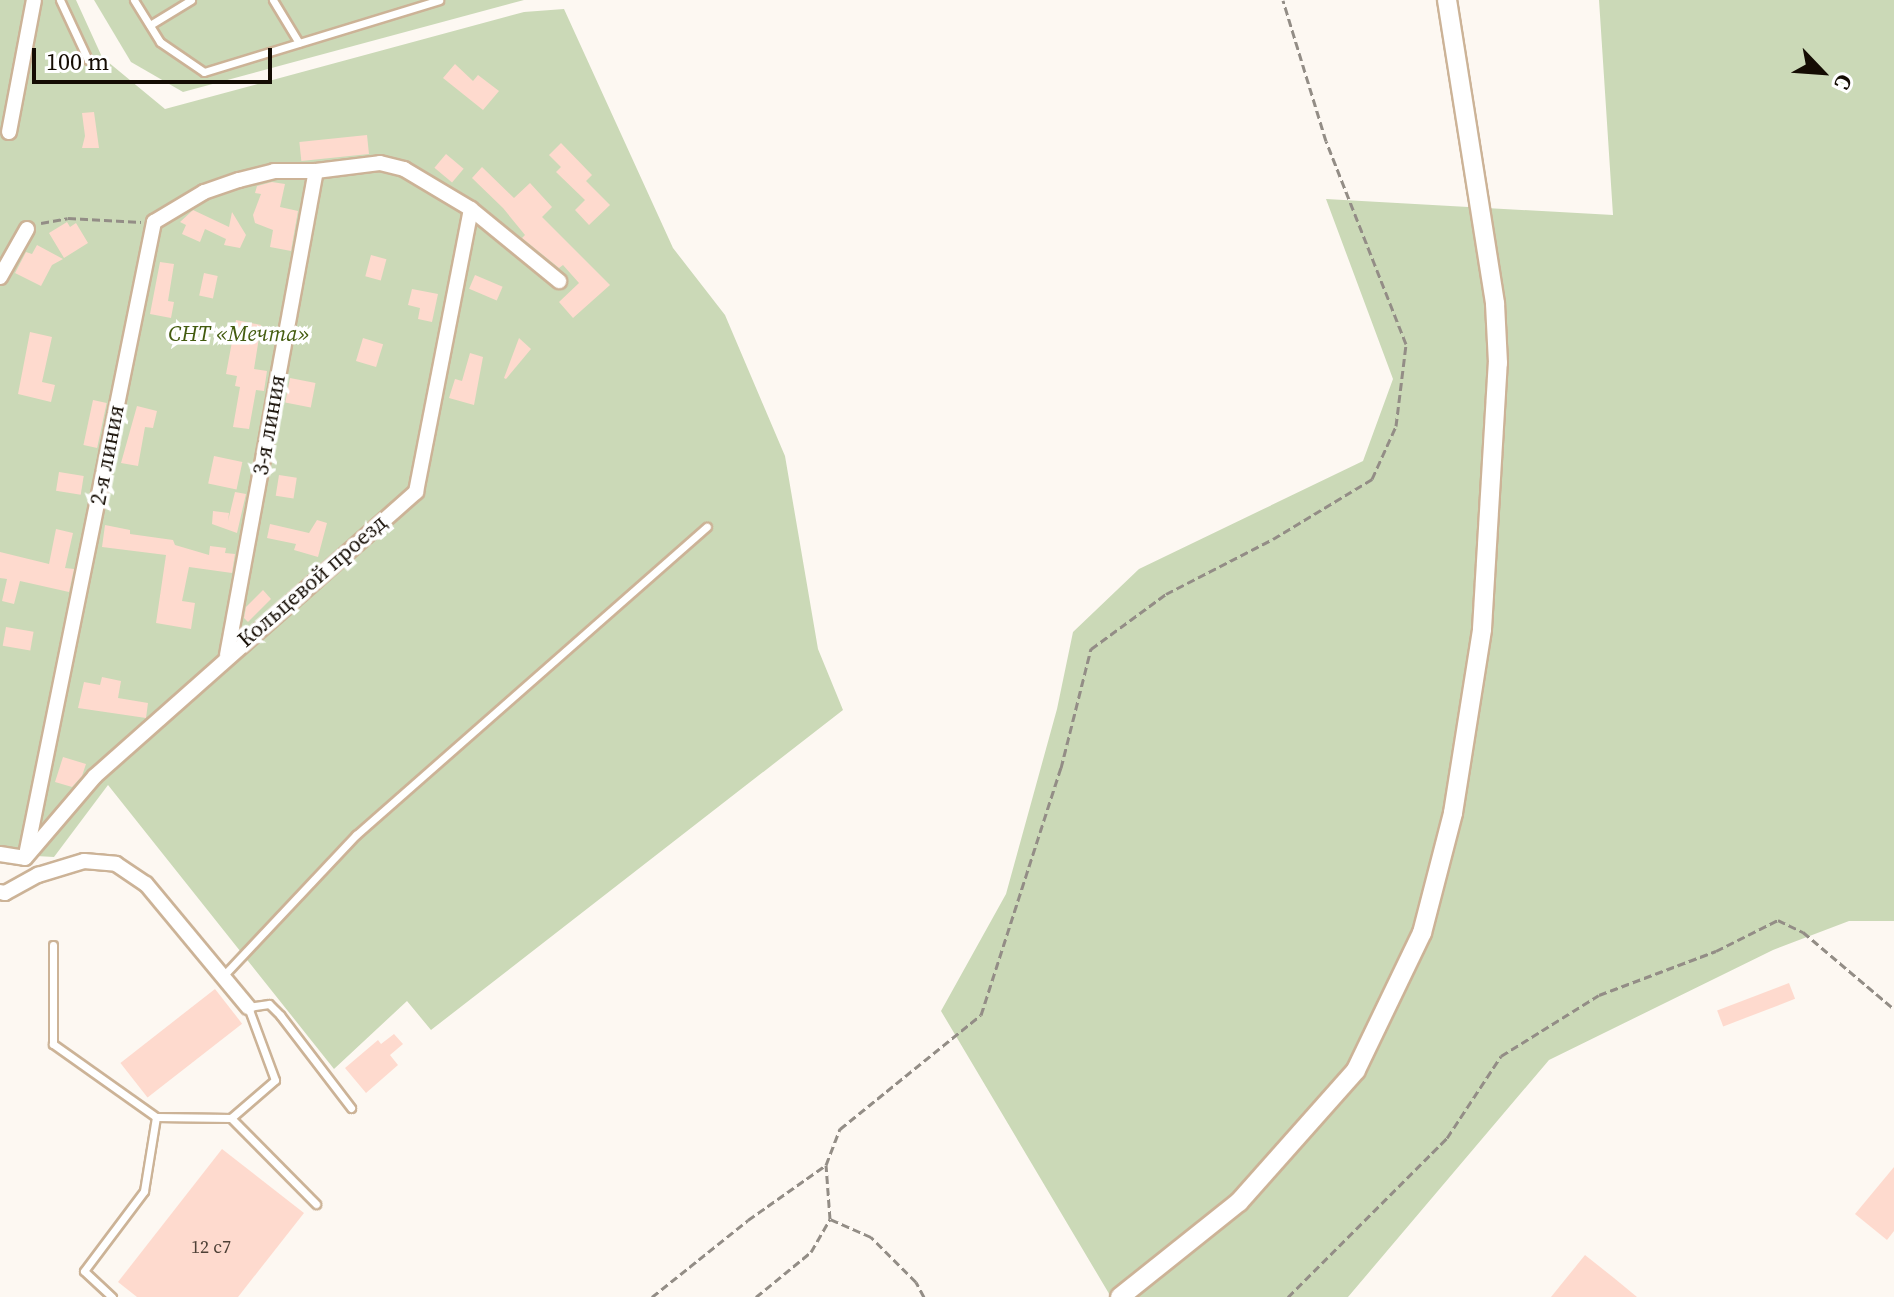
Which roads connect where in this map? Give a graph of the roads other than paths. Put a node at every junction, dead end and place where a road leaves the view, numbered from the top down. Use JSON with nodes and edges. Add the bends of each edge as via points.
{"nodes":[{"id":1,"x":34,"y":0,"type":"edge"},
{"id":2,"x":60,"y":0,"type":"edge"},
{"id":3,"x":134,"y":0,"type":"edge"},
{"id":4,"x":191,"y":0,"type":"edge"},
{"id":5,"x":273,"y":0,"type":"edge"},
{"id":6,"x":439,"y":0,"type":"edge"},
{"id":7,"x":1447,"y":0,"type":"edge"},
{"id":8,"x":416,"y":3,"type":"edge"},
{"id":9,"x":150,"y":25,"type":"junction"},
{"id":10,"x":299,"y":43,"type":"junction"},
{"id":11,"x":88,"y":60,"type":"dead end"},
{"id":12,"x":9,"y":132,"type":"dead end"},
{"id":13,"x":316,"y":171,"type":"junction"},
{"id":14,"x":471,"y":209,"type":"junction"},
{"id":15,"x":27,"y":229,"type":"road end"},
{"id":16,"x":0,"y":277,"type":"edge"},
{"id":17,"x":559,"y":281,"type":"dead end"},
{"id":18,"x":707,"y":527,"type":"dead end"},
{"id":19,"x":227,"y":655,"type":"junction"},
{"id":20,"x":0,"y":854,"type":"edge"},
{"id":21,"x":25,"y":858,"type":"junction"},
{"id":22,"x":0,"y":892,"type":"edge"},
{"id":23,"x":53,"y":945,"type":"dead end"},
{"id":24,"x":223,"y":976,"type":"junction"},
{"id":25,"x":248,"y":1007,"type":"junction"},
{"id":26,"x":351,"y":1108,"type":"dead end"},
{"id":27,"x":156,"y":1117,"type":"junction"},
{"id":28,"x":231,"y":1118,"type":"junction"},
{"id":29,"x":316,"y":1204,"type":"dead end"},
{"id":30,"x":112,"y":1297,"type":"edge"},
{"id":31,"x":1120,"y":1297,"type":"edge"}],
"edges":[{"from":1,"to":12,"type":"street"},
{"from":2,"to":11,"type":"lane"},
{"from":3,"to":9,"type":"lane"},
{"from":4,"to":9,"type":"lane"},
{"from":5,"to":10,"type":"lane"},
{"from":6,"to":8,"type":"lane"},
{"from":7,"to":31,"type":"street","via":[[1495,303],[1498,363],[1482,629],[1453,813],[1422,933],[1356,1070],[1239,1202]]},
{"from":8,"to":10,"type":"lane"},
{"from":9,"to":10,"type":"lane","via":[[160,42],[204,72]]},
{"from":13,"to":14,"type":"street","via":[[380,163],[404,169]]},
{"from":13,"to":19,"type":"street","name":"3-я линия"},
{"from":13,"to":21,"type":"street","name":"2-я линия","via":[[274,171],[239,180],[204,192],[154,222]]},
{"from":14,"to":17,"type":"street"},
{"from":14,"to":19,"type":"street","name":"Кольцевой проезд","via":[[416,492]]},
{"from":15,"to":16,"type":"street"},
{"from":18,"to":24,"type":"lane","via":[[356,835]]},
{"from":19,"to":21,"type":"street","name":"Кольцевой проезд","via":[[95,776]]},
{"from":20,"to":21,"type":"street"},
{"from":22,"to":24,"type":"street","via":[[84,861],[116,864],[146,884]]},
{"from":23,"to":27,"type":"lane","via":[[53,1044]]},
{"from":24,"to":25,"type":"street"},
{"from":25,"to":26,"type":"lane","via":[[269,1004]]},
{"from":25,"to":28,"type":"lane","via":[[275,1080]]},
{"from":27,"to":28,"type":"lane"},
{"from":27,"to":30,"type":"lane","via":[[144,1191],[84,1271]]},
{"from":28,"to":29,"type":"lane"}]}
